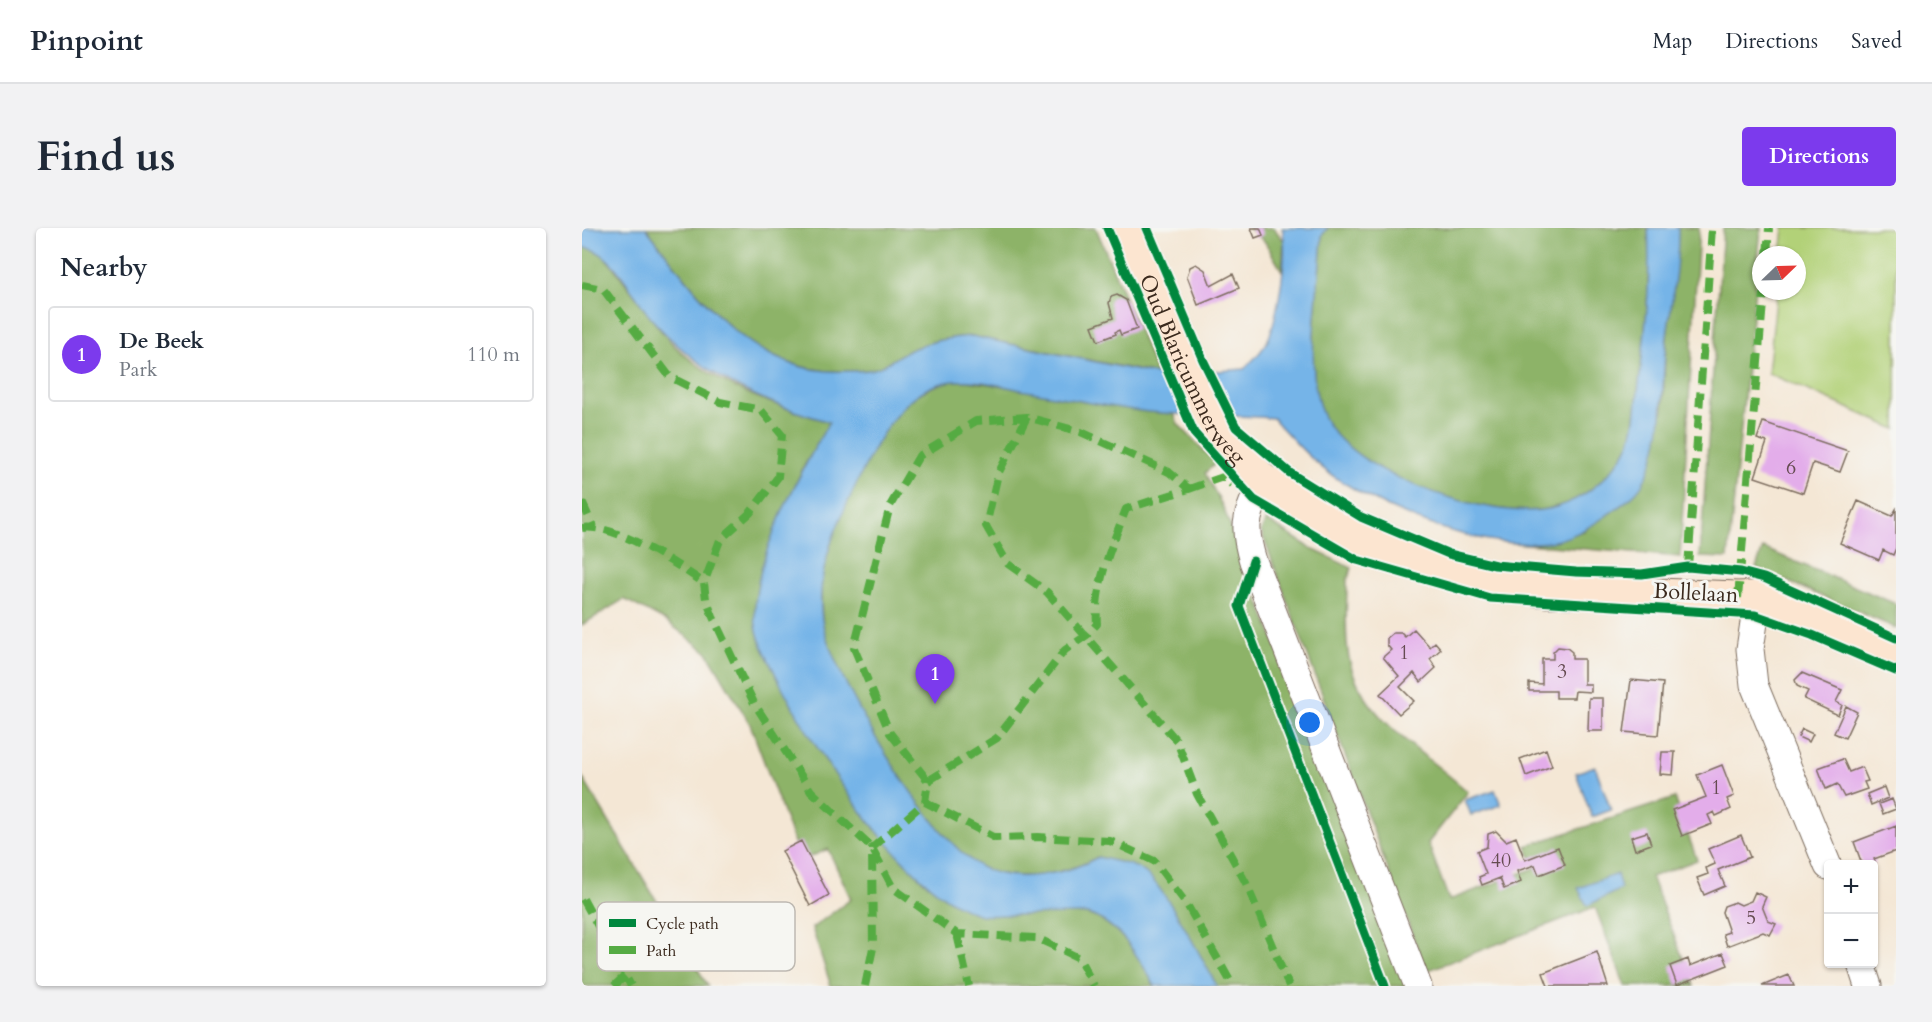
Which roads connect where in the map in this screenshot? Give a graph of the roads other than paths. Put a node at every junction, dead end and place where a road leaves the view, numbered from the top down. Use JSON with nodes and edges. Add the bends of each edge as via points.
{"nodes":[{"id":1,"x":1127,"y":228,"type":"edge"},
{"id":2,"x":1262,"y":480,"type":"junction"},
{"id":3,"x":1758,"y":596,"type":"junction"},
{"id":4,"x":1896,"y":656,"type":"edge"},
{"id":5,"x":1826,"y":860,"type":"edge"},
{"id":6,"x":1863,"y":968,"type":"edge"},
{"id":7,"x":1418,"y":986,"type":"edge"},
{"id":8,"x":1868,"y":986,"type":"edge"}],
"edges":[{"from":1,"to":2,"type":"main road","name":"Oud Blaricummerweg","via":[[1216,434]]},
{"from":2,"to":3,"type":"main road","name":"Bollelaan","via":[[1367,542],[1487,585],[1548,591]]},
{"from":2,"to":7,"type":"street","name":"Oud Blaricummerweg","via":[[1246,515],[1246,537],[1253,561]]},
{"from":3,"to":4,"type":"main road","name":"Bollelaan","via":[[1791,607]]},
{"from":3,"to":5,"type":"street","via":[[1750,649],[1754,685]]},
{"from":6,"to":8,"type":"street"}]}
